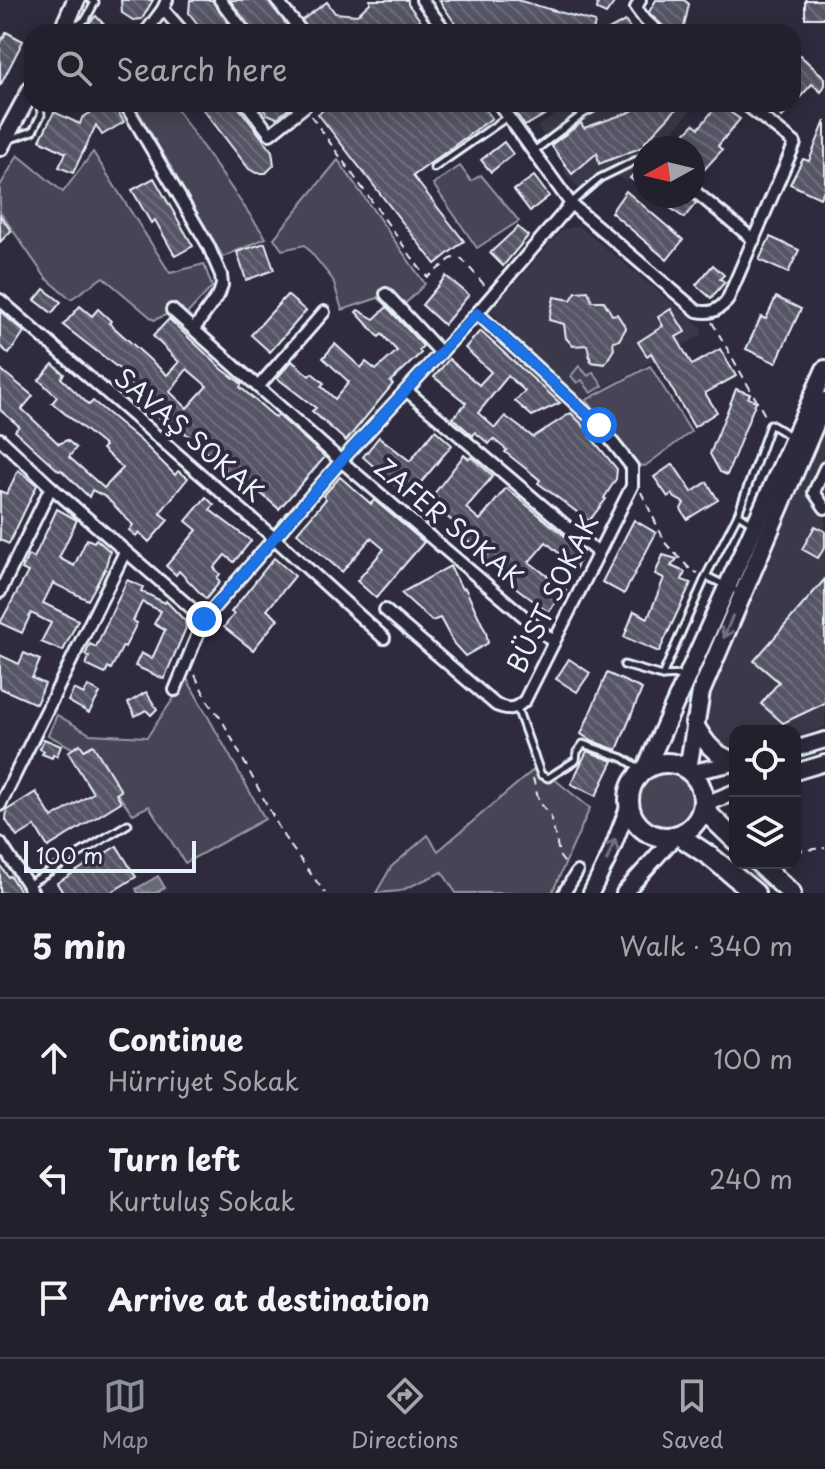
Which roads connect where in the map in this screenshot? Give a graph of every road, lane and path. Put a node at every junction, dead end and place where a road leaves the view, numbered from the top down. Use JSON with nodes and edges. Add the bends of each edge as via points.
{"nodes":[{"id":1,"x":76,"y":0,"type":"edge"},
{"id":2,"x":91,"y":0,"type":"edge"},
{"id":3,"x":220,"y":0,"type":"edge"},
{"id":4,"x":276,"y":0,"type":"edge"},
{"id":5,"x":422,"y":0,"type":"edge"},
{"id":6,"x":640,"y":0,"type":"edge"},
{"id":7,"x":165,"y":4,"type":"edge"},
{"id":8,"x":66,"y":24,"type":"edge"},
{"id":9,"x":79,"y":24,"type":"edge"},
{"id":10,"x":151,"y":24,"type":"edge"},
{"id":11,"x":178,"y":24,"type":"edge"},
{"id":12,"x":239,"y":24,"type":"edge"},
{"id":13,"x":296,"y":24,"type":"edge"},
{"id":14,"x":440,"y":24,"type":"edge"},
{"id":15,"x":649,"y":24,"type":"edge"},
{"id":16,"x":24,"y":103,"type":"edge"},
{"id":17,"x":41,"y":112,"type":"edge"},
{"id":18,"x":130,"y":112,"type":"edge"},
{"id":19,"x":253,"y":112,"type":"edge"},
{"id":20,"x":297,"y":112,"type":"edge"},
{"id":21,"x":310,"y":112,"type":"edge"},
{"id":22,"x":504,"y":112,"type":"edge"},
{"id":23,"x":587,"y":112,"type":"edge"},
{"id":24,"x":755,"y":112,"type":"edge"},
{"id":25,"x":507,"y":116,"type":"junction"},
{"id":26,"x":2,"y":144,"type":"edge"},
{"id":27,"x":533,"y":152,"type":"junction"},
{"id":28,"x":633,"y":162,"type":"edge"},
{"id":29,"x":434,"y":168,"type":"dead end"},
{"id":30,"x":705,"y":200,"type":"edge"},
{"id":31,"x":571,"y":204,"type":"junction"},
{"id":32,"x":754,"y":240,"type":"junction"},
{"id":33,"x":386,"y":294,"type":"dead end"},
{"id":34,"x":493,"y":295,"type":"junction"},
{"id":35,"x":0,"y":300,"type":"edge"},
{"id":36,"x":172,"y":310,"type":"dead end"},
{"id":37,"x":324,"y":312,"type":"dead end"},
{"id":38,"x":477,"y":313,"type":"junction"},
{"id":39,"x":707,"y":314,"type":"junction"},
{"id":40,"x":194,"y":329,"type":"junction"},
{"id":41,"x":441,"y":353,"type":"junction"},
{"id":42,"x":825,"y":369,"type":"edge"},
{"id":43,"x":258,"y":387,"type":"junction"},
{"id":44,"x":407,"y":391,"type":"junction"},
{"id":45,"x":825,"y":401,"type":"edge"},
{"id":46,"x":770,"y":424,"type":"junction"},
{"id":47,"x":794,"y":438,"type":"junction"},
{"id":48,"x":0,"y":439,"type":"edge"},
{"id":49,"x":341,"y":461,"type":"junction"},
{"id":50,"x":825,"y":468,"type":"edge"},
{"id":51,"x":634,"y":476,"type":"junction"},
{"id":52,"x":51,"y":487,"type":"junction"},
{"id":53,"x":825,"y":508,"type":"edge"},
{"id":54,"x":738,"y":514,"type":"junction"},
{"id":55,"x":756,"y":525,"type":"junction"},
{"id":56,"x":274,"y":538,"type":"junction"},
{"id":57,"x":125,"y":552,"type":"junction"},
{"id":58,"x":598,"y":553,"type":"junction"},
{"id":59,"x":706,"y":576,"type":"junction"},
{"id":60,"x":736,"y":589,"type":"junction"},
{"id":61,"x":0,"y":592,"type":"edge"},
{"id":62,"x":204,"y":619,"type":"junction"},
{"id":63,"x":367,"y":622,"type":"junction"},
{"id":64,"x":384,"y":638,"type":"dead end"},
{"id":65,"x":554,"y":642,"type":"junction"},
{"id":66,"x":187,"y":660,"type":"junction"},
{"id":67,"x":624,"y":665,"type":"dead end"},
{"id":68,"x":688,"y":675,"type":"junction"},
{"id":69,"x":662,"y":676,"type":"junction"},
{"id":70,"x":175,"y":690,"type":"dead end"},
{"id":71,"x":517,"y":708,"type":"junction"},
{"id":72,"x":694,"y":723,"type":"junction"},
{"id":73,"x":825,"y":740,"type":"edge"},
{"id":74,"x":801,"y":747,"type":"edge"},
{"id":75,"x":729,"y":760,"type":"edge"},
{"id":76,"x":729,"y":763,"type":"edge"},
{"id":77,"x":825,"y":763,"type":"edge"},
{"id":78,"x":644,"y":769,"type":"junction"},
{"id":79,"x":690,"y":770,"type":"junction"},
{"id":80,"x":801,"y":770,"type":"edge"},
{"id":81,"x":533,"y":772,"type":"dead end"},
{"id":82,"x":729,"y":795,"type":"edge"},
{"id":83,"x":3,"y":800,"type":"edge"},
{"id":84,"x":629,"y":805,"type":"junction"},
{"id":85,"x":703,"y":807,"type":"junction"},
{"id":86,"x":128,"y":824,"type":"dead end"},
{"id":87,"x":729,"y":834,"type":"edge"},
{"id":88,"x":676,"y":836,"type":"junction"},
{"id":89,"x":0,"y":843,"type":"edge"},
{"id":90,"x":825,"y":848,"type":"edge"},
{"id":91,"x":801,"y":850,"type":"edge"},
{"id":92,"x":765,"y":869,"type":"edge"},
{"id":93,"x":577,"y":872,"type":"dead end"},
{"id":94,"x":30,"y":889,"type":"edge"},
{"id":95,"x":566,"y":890,"type":"edge"},
{"id":96,"x":325,"y":893,"type":"edge"},
{"id":97,"x":591,"y":893,"type":"edge"},
{"id":98,"x":624,"y":893,"type":"edge"},
{"id":99,"x":755,"y":893,"type":"edge"},
{"id":100,"x":791,"y":893,"type":"edge"}],
"edges":[{"from":1,"to":8,"type":"main road"},
{"from":2,"to":9,"type":"lane","via":[[95,2]]},
{"from":3,"to":12,"type":"street"},
{"from":4,"to":13,"type":"street"},
{"from":5,"to":14,"type":"street"},
{"from":6,"to":15,"type":"street","via":[[636,8]]},
{"from":7,"to":10,"type":"street"},
{"from":7,"to":11,"type":"street"},
{"from":16,"to":26,"type":"main road"},
{"from":17,"to":26,"type":"lane","via":[[33,131]]},
{"from":18,"to":40,"type":"street","via":[[221,275],[219,294]]},
{"from":19,"to":20,"type":"street","via":[[270,134]]},
{"from":21,"to":34,"type":"path","via":[[423,273],[428,277],[452,258],[462,259]]},
{"from":22,"to":25,"type":"street"},
{"from":23,"to":27,"type":"lane"},
{"from":24,"to":32,"type":"street","via":[[795,143]]},
{"from":25,"to":27,"type":"street"},
{"from":25,"to":29,"type":"lane"},
{"from":27,"to":31,"type":"street"},
{"from":28,"to":31,"type":"lane","via":[[600,178]]},
{"from":30,"to":32,"type":"street"},
{"from":31,"to":34,"type":"street"},
{"from":31,"to":39,"type":"street"},
{"from":32,"to":39,"type":"street","via":[[727,301]]},
{"from":33,"to":41,"type":"street"},
{"from":34,"to":38,"type":"street"},
{"from":35,"to":56,"type":"street","name":"SAVAŞ SOKAK"},
{"from":36,"to":40,"type":"street","name":"ZAFER SOKAK"},
{"from":37,"to":43,"type":"street"},
{"from":38,"to":41,"type":"street"},
{"from":38,"to":51,"type":"street","via":[[599,425]]},
{"from":39,"to":46,"type":"path"},
{"from":40,"to":43,"type":"street","name":"ZAFER SOKAK"},
{"from":41,"to":44,"type":"street"},
{"from":42,"to":47,"type":"main road"},
{"from":43,"to":49,"type":"street","name":"ZAFER SOKAK"},
{"from":44,"to":49,"type":"street"},
{"from":44,"to":58,"type":"street"},
{"from":45,"to":60,"type":"main road"},
{"from":46,"to":47,"type":"lane"},
{"from":46,"to":54,"type":"lane"},
{"from":47,"to":55,"type":"main road"},
{"from":48,"to":52,"type":"street"},
{"from":49,"to":56,"type":"street"},
{"from":49,"to":65,"type":"street","name":"ZAFER SOKAK"},
{"from":50,"to":53,"type":"street","via":[[814,492]]},
{"from":51,"to":58,"type":"street","name":"BÜST SOKAK"},
{"from":51,"to":59,"type":"path","via":[[666,544],[692,571]]},
{"from":52,"to":57,"type":"street"},
{"from":52,"to":61,"type":"street"},
{"from":54,"to":55,"type":"lane"},
{"from":54,"to":59,"type":"lane"},
{"from":55,"to":60,"type":"main road"},
{"from":56,"to":62,"type":"street"},
{"from":56,"to":63,"type":"street","name":"SAVAŞ SOKAK"},
{"from":57,"to":62,"type":"street"},
{"from":57,"to":83,"type":"street"},
{"from":58,"to":65,"type":"street","name":"BÜST SOKAK"},
{"from":59,"to":60,"type":"lane"},
{"from":59,"to":69,"type":"lane"},
{"from":60,"to":68,"type":"main road"},
{"from":60,"to":72,"type":"main road","one_way":true},
{"from":62,"to":66,"type":"street"},
{"from":63,"to":64,"type":"street","name":"SAVAŞ SOKAK"},
{"from":63,"to":71,"type":"street","name":"BÜST SOKAK","via":[[386,611],[496,705]]},
{"from":65,"to":71,"type":"street","name":"BÜST SOKAK"},
{"from":66,"to":70,"type":"street"},
{"from":66,"to":96,"type":"path","via":[[284,837]]},
{"from":67,"to":69,"type":"lane"},
{"from":68,"to":69,"type":"lane"},
{"from":68,"to":78,"type":"main road"},
{"from":71,"to":78,"type":"lane","via":[[544,777],[576,760],[583,744]]},
{"from":72,"to":75,"type":"main road","via":[[711,749]]},
{"from":72,"to":79,"type":"main road"},
{"from":73,"to":74,"type":"main road"},
{"from":76,"to":79,"type":"main road"},
{"from":77,"to":80,"type":"main road"},
{"from":78,"to":79,"type":"highway","via":[[672,762]]},
{"from":78,"to":84,"type":"highway","via":[[632,784]]},
{"from":79,"to":85,"type":"highway","via":[[699,781]]},
{"from":81,"to":95,"type":"path","via":[[539,802],[550,814],[560,857],[570,871]]},
{"from":82,"to":85,"type":"main road"},
{"from":84,"to":88,"type":"highway","via":[[650,834]]},
{"from":97,"to":84,"type":"main road","one_way":true},
{"from":85,"to":87,"type":"highway"},
{"from":85,"to":88,"type":"highway","via":[[698,820]]},
{"from":86,"to":94,"type":"lane"},
{"from":88,"to":98,"type":"main road"},
{"from":88,"to":99,"type":"highway"},
{"from":89,"to":94,"type":"street"},
{"from":90,"to":91,"type":"path"},
{"from":92,"to":100,"type":"highway"},
{"from":93,"to":95,"type":"street"}]}
